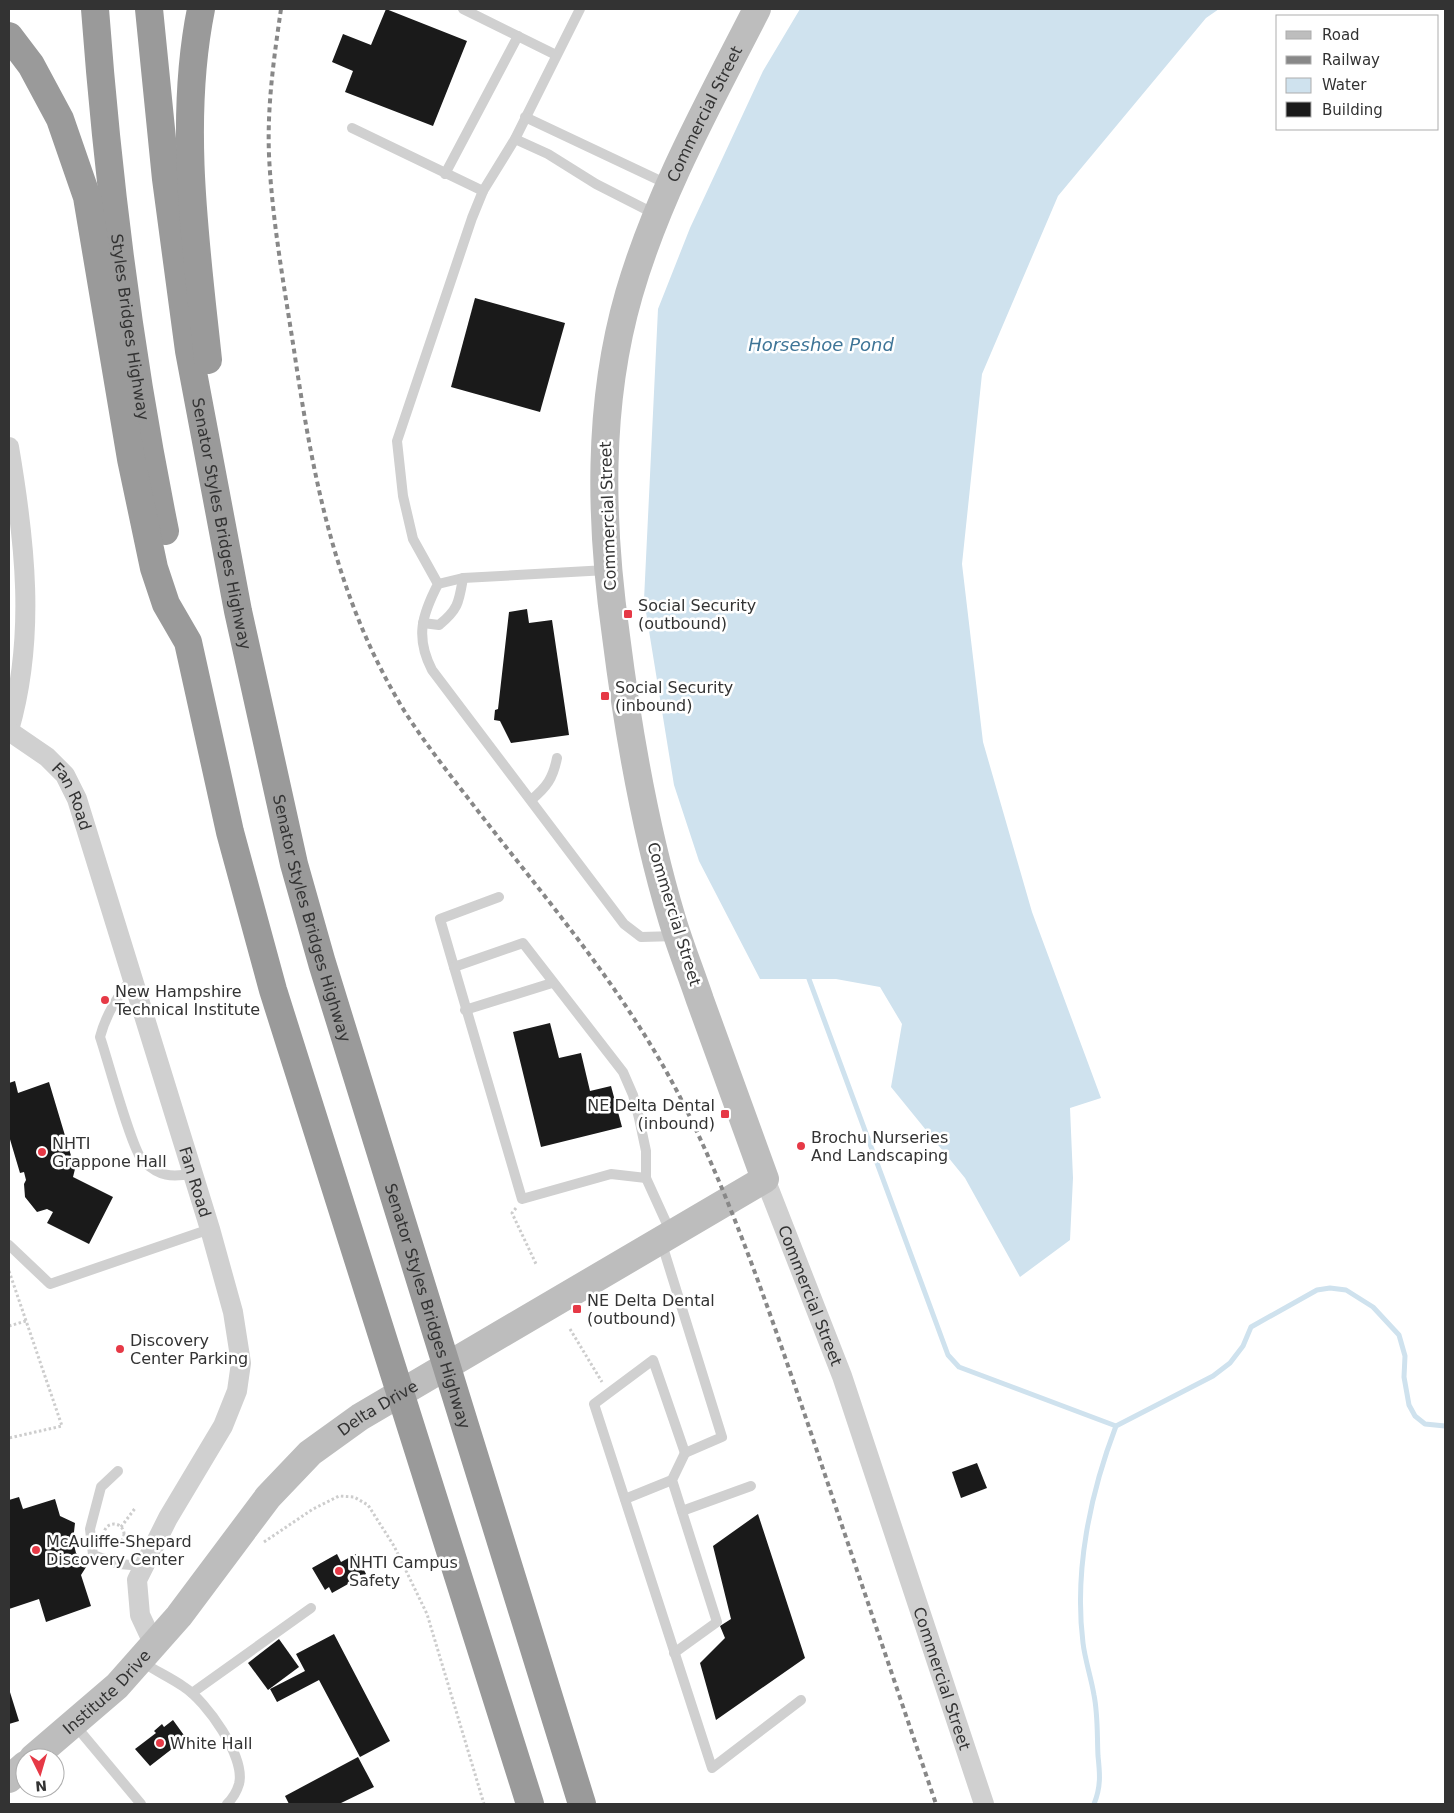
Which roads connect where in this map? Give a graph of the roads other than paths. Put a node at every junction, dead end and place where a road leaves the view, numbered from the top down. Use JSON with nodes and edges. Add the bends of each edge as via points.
{"nodes":[{"id":1,"x":95,"y":9,"type":"edge"},
{"id":2,"x":149,"y":9,"type":"edge"},
{"id":3,"x":200,"y":9,"type":"edge"},
{"id":4,"x":463,"y":9,"type":"edge"},
{"id":5,"x":580,"y":9,"type":"edge"},
{"id":6,"x":757,"y":9,"type":"edge"},
{"id":7,"x":9,"y":36,"type":"edge"},
{"id":8,"x":518,"y":36,"type":"junction"},
{"id":9,"x":556,"y":55,"type":"junction"},
{"id":10,"x":525,"y":117,"type":"junction"},
{"id":11,"x":352,"y":128,"type":"dead end"},
{"id":12,"x":515,"y":139,"type":"junction"},
{"id":13,"x":445,"y":174,"type":"junction"},
{"id":14,"x":671,"y":186,"type":"junction"},
{"id":15,"x":483,"y":191,"type":"junction"},
{"id":16,"x":658,"y":215,"type":"junction"},
{"id":17,"x":9,"y":447,"type":"edge"},
{"id":18,"x":213,"y":474,"type":"junction"},
{"id":19,"x":608,"y":570,"type":"junction"},
{"id":20,"x":463,"y":578,"type":"junction"},
{"id":21,"x":438,"y":584,"type":"junction"},
{"id":22,"x":423,"y":623,"type":"junction"},
{"id":23,"x":188,"y":642,"type":"junction"},
{"id":24,"x":9,"y":730,"type":"edge"},
{"id":25,"x":557,"y":758,"type":"dead end"},
{"id":26,"x":531,"y":800,"type":"junction"},
{"id":27,"x":499,"y":898,"type":"dead end"},
{"id":28,"x":678,"y":936,"type":"junction"},
{"id":29,"x":454,"y":967,"type":"junction"},
{"id":30,"x":132,"y":978,"type":"junction"},
{"id":31,"x":552,"y":983,"type":"junction"},
{"id":32,"x":465,"y":1010,"type":"junction"},
{"id":33,"x":192,"y":1174,"type":"junction"},
{"id":34,"x":646,"y":1178,"type":"junction"},
{"id":35,"x":765,"y":1179,"type":"junction"},
{"id":36,"x":210,"y":1229,"type":"junction"},
{"id":37,"x":666,"y":1237,"type":"junction"},
{"id":38,"x":9,"y":1244,"type":"edge"},
{"id":39,"x":685,"y":1453,"type":"junction"},
{"id":40,"x":118,"y":1471,"type":"dead end"},
{"id":41,"x":672,"y":1480,"type":"junction"},
{"id":42,"x":751,"y":1486,"type":"dead end"},
{"id":43,"x":625,"y":1499,"type":"junction"},
{"id":44,"x":682,"y":1511,"type":"junction"},
{"id":45,"x":144,"y":1566,"type":"junction"},
{"id":46,"x":311,"y":1608,"type":"dead end"},
{"id":47,"x":147,"y":1653,"type":"junction"},
{"id":48,"x":674,"y":1653,"type":"junction"},
{"id":49,"x":192,"y":1693,"type":"junction"},
{"id":50,"x":801,"y":1700,"type":"dead end"},
{"id":51,"x":74,"y":1724,"type":"junction"},
{"id":52,"x":45,"y":1748,"type":"edge"},
{"id":53,"x":141,"y":1804,"type":"edge"},
{"id":54,"x":227,"y":1804,"type":"edge"},
{"id":55,"x":530,"y":1804,"type":"edge"},
{"id":56,"x":582,"y":1804,"type":"edge"},
{"id":57,"x":984,"y":1804,"type":"edge"}],
"edges":[{"from":1,"to":23,"type":"highway","name":"Styles Bridges Highway","via":[[125,290],[158,493]]},
{"from":2,"to":18,"type":"highway","name":"Senator Styles Bridges Highway","via":[[166,179],[189,351]]},
{"from":3,"to":18,"type":"highway","via":[[192,65],[191,148],[197,250],[214,408]]},
{"from":4,"to":8,"type":"lane"},
{"from":5,"to":9,"type":"lane"},
{"from":6,"to":14,"type":"street","name":"Commercial Street"},
{"from":7,"to":23,"type":"highway","via":[[31,65],[60,119],[87,197],[131,459],[154,568],[166,604]]},
{"from":8,"to":9,"type":"lane"},
{"from":8,"to":13,"type":"lane"},
{"from":9,"to":10,"type":"lane"},
{"from":10,"to":12,"type":"lane"},
{"from":10,"to":14,"type":"lane"},
{"from":11,"to":13,"type":"lane"},
{"from":12,"to":15,"type":"lane"},
{"from":12,"to":16,"type":"lane"},
{"from":13,"to":15,"type":"lane"},
{"from":14,"to":16,"type":"street","name":"Commercial Street"},
{"from":15,"to":21,"type":"lane","via":[[461,246],[397,441],[412,539]]},
{"from":16,"to":19,"type":"street","name":"Commercial Street","via":[[628,296],[610,383],[604,475]]},
{"from":17,"to":24,"type":"street","name":"Fan Road","via":[[19,505],[26,620],[24,662]]},
{"from":18,"to":56,"type":"highway","name":"Senator Styles Bridges Highway","via":[[238,611],[294,864]]},
{"from":19,"to":20,"type":"lane"},
{"from":19,"to":28,"type":"street","name":"Commercial Street","via":[[627,720],[646,821]]},
{"from":20,"to":21,"type":"lane"},
{"from":20,"to":22,"type":"lane","via":[[459,603],[452,614],[439,624]]},
{"from":21,"to":22,"type":"lane"},
{"from":22,"to":26,"type":"lane","via":[[424,654],[432,670]]},
{"from":23,"to":55,"type":"highway","name":"Styles Bridges Highway","via":[[230,832],[273,990]]},
{"from":24,"to":30,"type":"street","name":"Fan Road","via":[[47,756],[65,775],[76,799]]},
{"from":25,"to":26,"type":"lane","via":[[553,777],[545,789]]},
{"from":26,"to":28,"type":"lane","via":[[624,924],[641,937]]},
{"from":27,"to":29,"type":"lane","via":[[440,919]]},
{"from":28,"to":35,"type":"street","name":"Commercial Street"},
{"from":29,"to":31,"type":"lane","via":[[523,943]]},
{"from":29,"to":32,"type":"lane"},
{"from":30,"to":33,"type":"street","name":"Fan Road"},
{"from":30,"to":33,"type":"lane","via":[[115,1001],[100,1037],[141,1160],[170,1177]]},
{"from":31,"to":32,"type":"lane"},
{"from":31,"to":34,"type":"lane","via":[[622,1072],[640,1118],[646,1151]]},
{"from":32,"to":34,"type":"lane","via":[[522,1199],[611,1174]]},
{"from":33,"to":36,"type":"street","name":"Fan Road"},
{"from":34,"to":37,"type":"lane"},
{"from":35,"to":37,"type":"street","name":"Delta Drive"},
{"from":35,"to":57,"type":"street","name":"Commercial Street","via":[[842,1376]]},
{"from":36,"to":38,"type":"lane","via":[[50,1284]]},
{"from":36,"to":45,"type":"street","name":"Fan Road","via":[[239,1341],[238,1391],[223,1426],[168,1518]]},
{"from":37,"to":39,"type":"lane","via":[[722,1437]]},
{"from":37,"to":47,"type":"street","name":"Delta Drive","via":[[360,1417],[310,1452],[268,1498]]},
{"from":39,"to":41,"type":"lane"},
{"from":39,"to":43,"type":"lane","via":[[653,1360],[594,1404]]},
{"from":40,"to":45,"type":"lane","via":[[101,1487],[90,1529],[93,1555],[119,1564]]},
{"from":41,"to":43,"type":"lane"},
{"from":41,"to":44,"type":"lane"},
{"from":42,"to":44,"type":"lane"},
{"from":43,"to":48,"type":"lane"},
{"from":44,"to":48,"type":"lane","via":[[717,1622]]},
{"from":45,"to":47,"type":"street","name":"Fan Road","via":[[137,1580]]},
{"from":46,"to":49,"type":"lane"},
{"from":47,"to":49,"type":"lane"},
{"from":47,"to":51,"type":"street","name":"Institute Drive","via":[[117,1686]]},
{"from":48,"to":50,"type":"lane","via":[[712,1768]]},
{"from":49,"to":54,"type":"lane","via":[[222,1729],[237,1765],[239,1783]]},
{"from":51,"to":52,"type":"street","name":"Institute Drive"},
{"from":51,"to":53,"type":"lane"}]}
